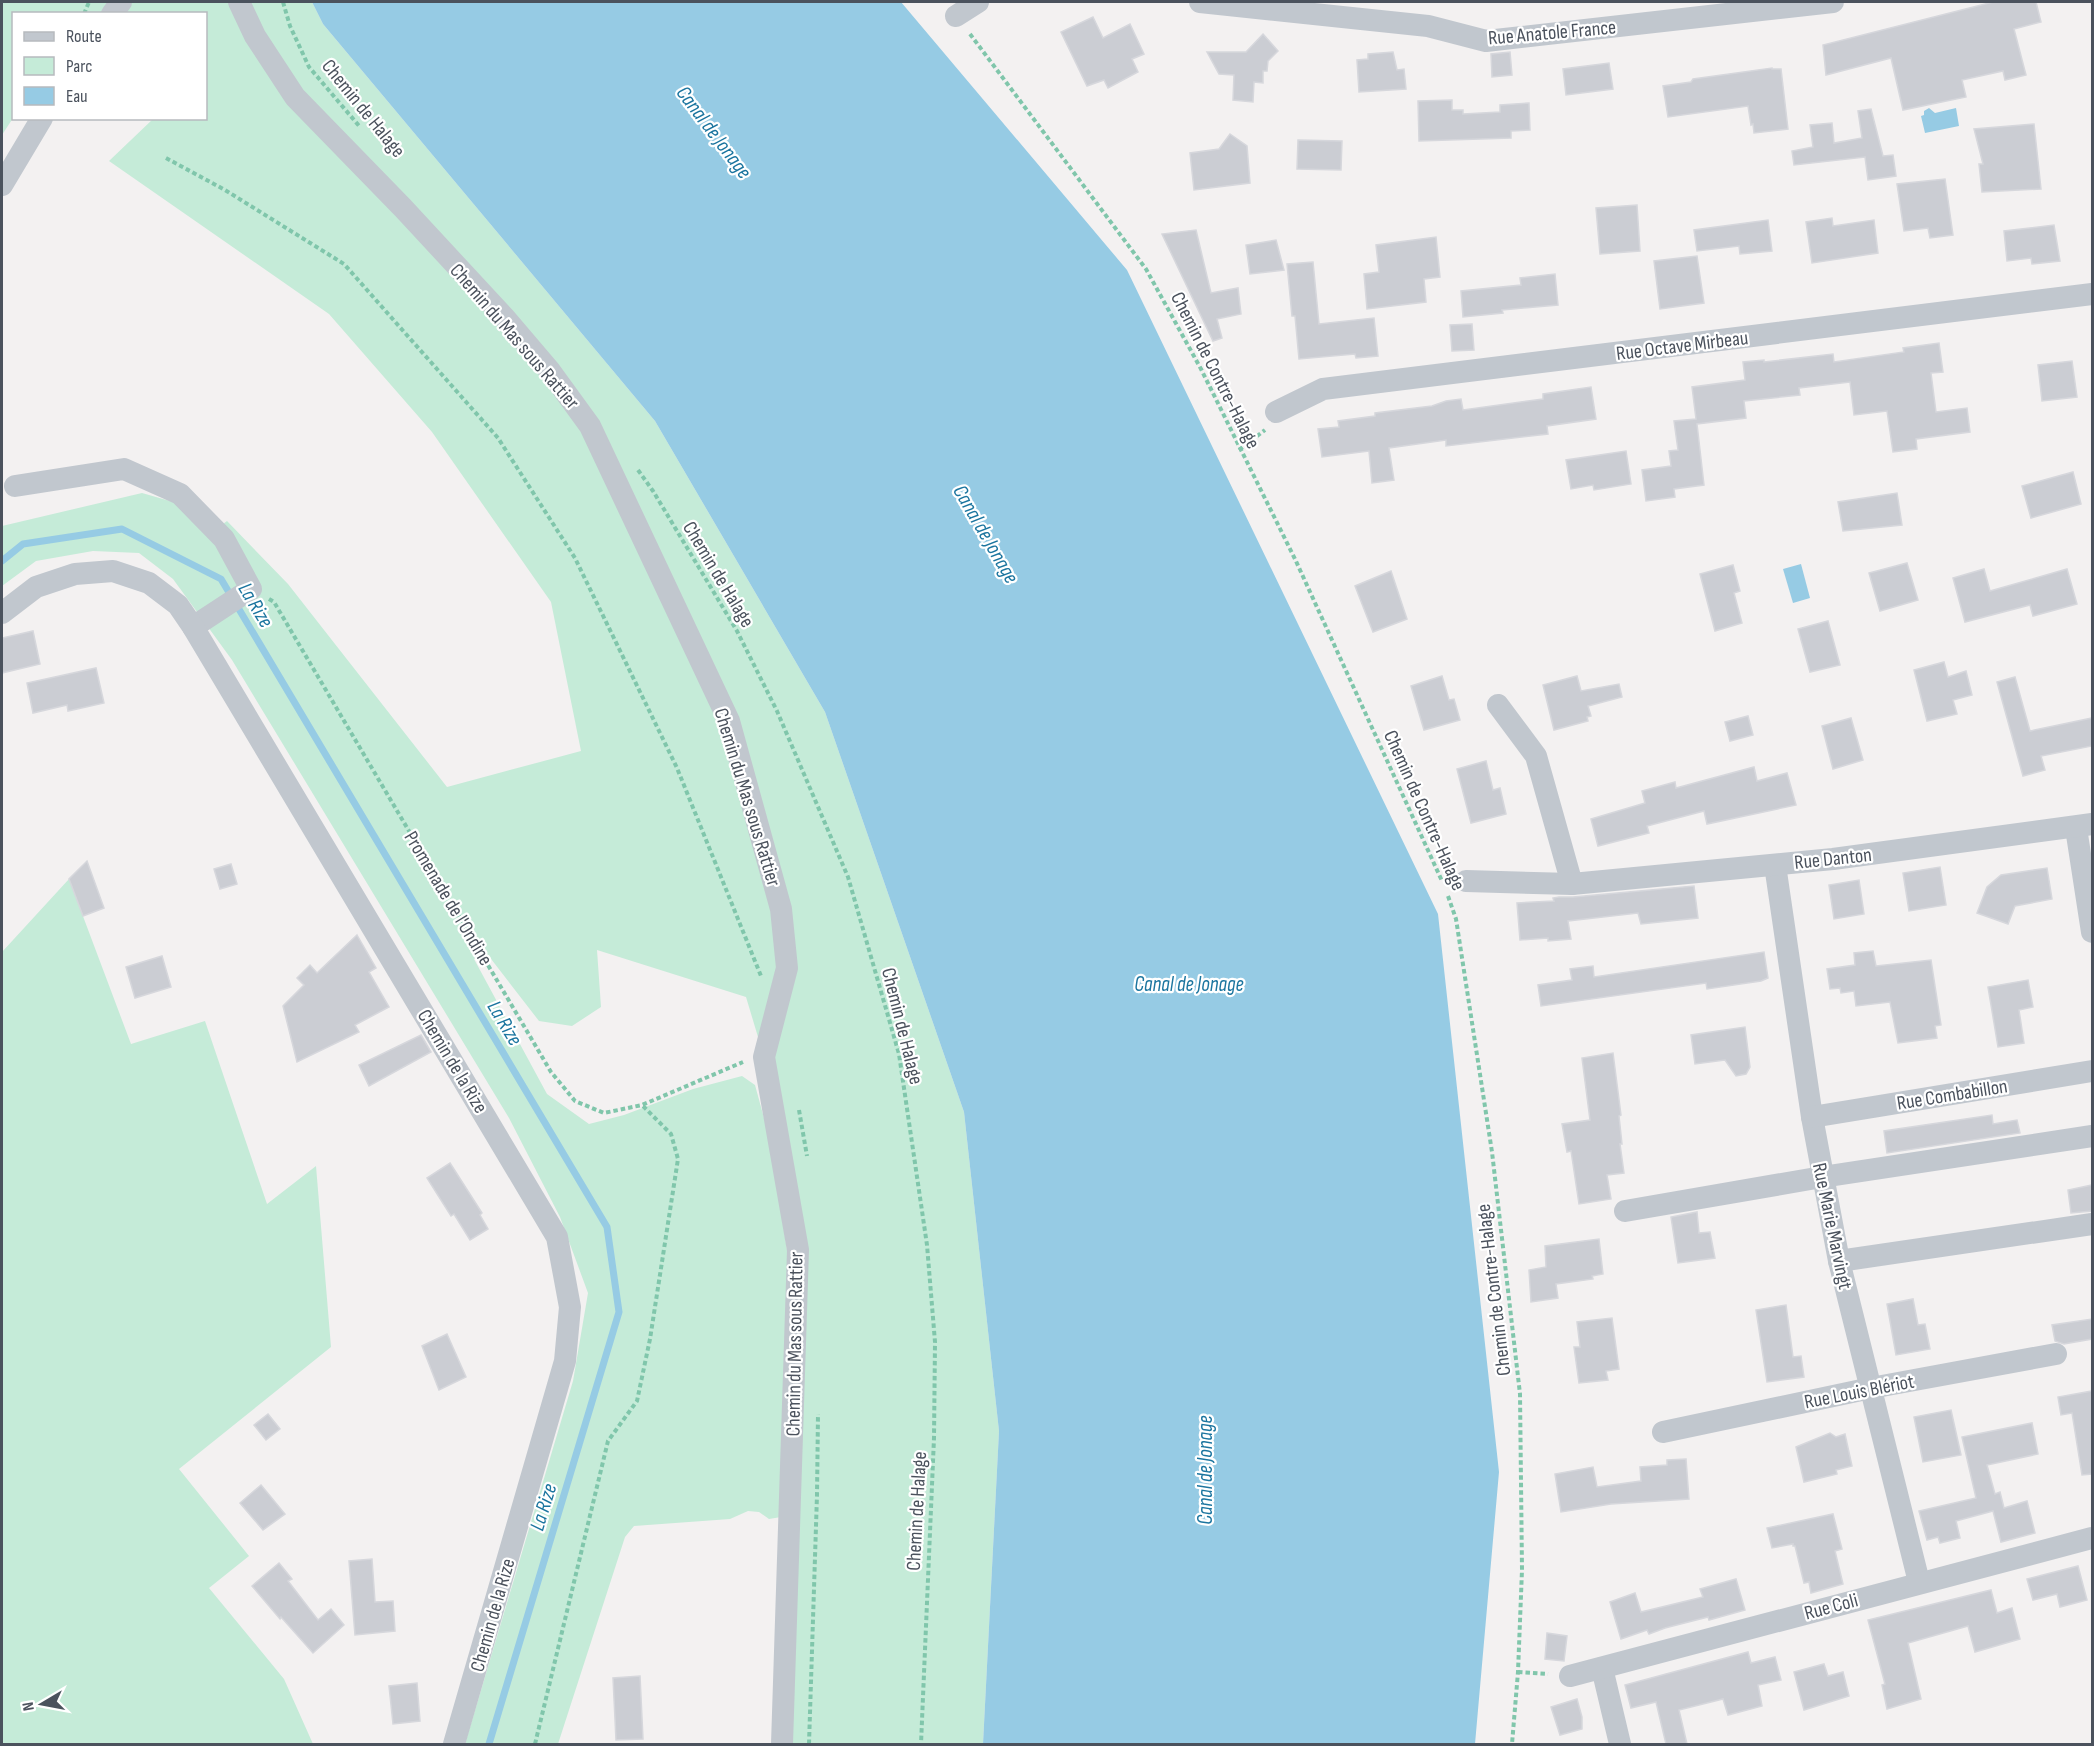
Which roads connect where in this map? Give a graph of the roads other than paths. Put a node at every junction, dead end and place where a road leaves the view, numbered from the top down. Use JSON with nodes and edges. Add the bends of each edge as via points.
{"nodes":[{"id":1,"x":239,"y":2,"type":"edge"},
{"id":2,"x":978,"y":2,"type":"edge"},
{"id":3,"x":1200,"y":2,"type":"edge"},
{"id":4,"x":1833,"y":2,"type":"edge"},
{"id":5,"x":956,"y":16,"type":"road end"},
{"id":6,"x":41,"y":120,"type":"edge"},
{"id":7,"x":2,"y":185,"type":"edge"},
{"id":8,"x":2092,"y":294,"type":"edge"},
{"id":9,"x":1272,"y":420,"type":"road end"},
{"id":10,"x":15,"y":486,"type":"dead end"},
{"id":11,"x":2,"y":613,"type":"edge"},
{"id":12,"x":201,"y":621,"type":"junction"},
{"id":13,"x":1498,"y":705,"type":"dead end"},
{"id":14,"x":2084,"y":826,"type":"edge"},
{"id":15,"x":1775,"y":865,"type":"junction"},
{"id":16,"x":1572,"y":884,"type":"junction"},
{"id":17,"x":1452,"y":886,"type":"road end"},
{"id":18,"x":2092,"y":932,"type":"edge"},
{"id":19,"x":2092,"y":1071,"type":"edge"},
{"id":20,"x":1812,"y":1117,"type":"junction"},
{"id":21,"x":2092,"y":1136,"type":"edge"},
{"id":22,"x":1822,"y":1177,"type":"junction"},
{"id":23,"x":1625,"y":1211,"type":"dead end"},
{"id":24,"x":2092,"y":1224,"type":"edge"},
{"id":25,"x":1839,"y":1261,"type":"junction"},
{"id":26,"x":2056,"y":1354,"type":"dead end"},
{"id":27,"x":1871,"y":1388,"type":"junction"},
{"id":28,"x":1663,"y":1432,"type":"dead end"},
{"id":29,"x":2092,"y":1538,"type":"edge"},
{"id":30,"x":1919,"y":1582,"type":"junction"},
{"id":31,"x":1602,"y":1668,"type":"junction"},
{"id":32,"x":1570,"y":1676,"type":"road end"},
{"id":33,"x":454,"y":1744,"type":"edge"},
{"id":34,"x":783,"y":1744,"type":"edge"},
{"id":35,"x":1620,"y":1744,"type":"edge"}],
"edges":[{"from":1,"to":34,"type":"street","name":"Chemin du Mas sous Rattier","via":[[255,36],[295,97],[504,317],[590,426],[729,721],[781,909],[786,968],[764,1057],[798,1250]]},
{"from":2,"to":5,"type":"street"},
{"from":3,"to":4,"type":"street","name":"Rue Anatole France","via":[[1428,26],[1486,41]]},
{"from":6,"to":7,"type":"street"},
{"from":8,"to":9,"type":"street","name":"Rue Octave Mirbeau","via":[[1323,389]]},
{"from":10,"to":12,"type":"street","via":[[124,470],[180,494],[224,539],[251,589]]},
{"from":11,"to":12,"type":"street","name":"Chemin de la Rize","via":[[36,587],[75,574],[113,571],[149,583]]},
{"from":12,"to":33,"type":"street","name":"Chemin de la Rize","via":[[557,1237],[570,1307],[565,1361]]},
{"from":13,"to":16,"type":"street","via":[[1536,756]]},
{"from":14,"to":15,"type":"street","name":"Rue Danton"},
{"from":14,"to":18,"type":"street"},
{"from":15,"to":16,"type":"street","name":"Rue Danton"},
{"from":15,"to":20,"type":"street","name":"Rue Marie Marvingt"},
{"from":16,"to":17,"type":"street","name":"Rue Danton"},
{"from":19,"to":20,"type":"street","name":"Rue Combabillon"},
{"from":20,"to":22,"type":"street","name":"Rue Marie Marvingt"},
{"from":21,"to":22,"type":"street"},
{"from":22,"to":23,"type":"street"},
{"from":22,"to":25,"type":"street","name":"Rue Marie Marvingt"},
{"from":24,"to":25,"type":"street"},
{"from":25,"to":27,"type":"street","name":"Rue Marie Marvingt"},
{"from":26,"to":27,"type":"street","name":"Rue Louis Blériot"},
{"from":27,"to":28,"type":"street","name":"Rue Louis Blériot"},
{"from":27,"to":30,"type":"street","name":"Rue Marie Marvingt"},
{"from":29,"to":30,"type":"street","name":"Rue Coli"},
{"from":30,"to":31,"type":"street","name":"Rue Coli"},
{"from":31,"to":32,"type":"street","name":"Rue Coli"},
{"from":31,"to":35,"type":"street"}]}
